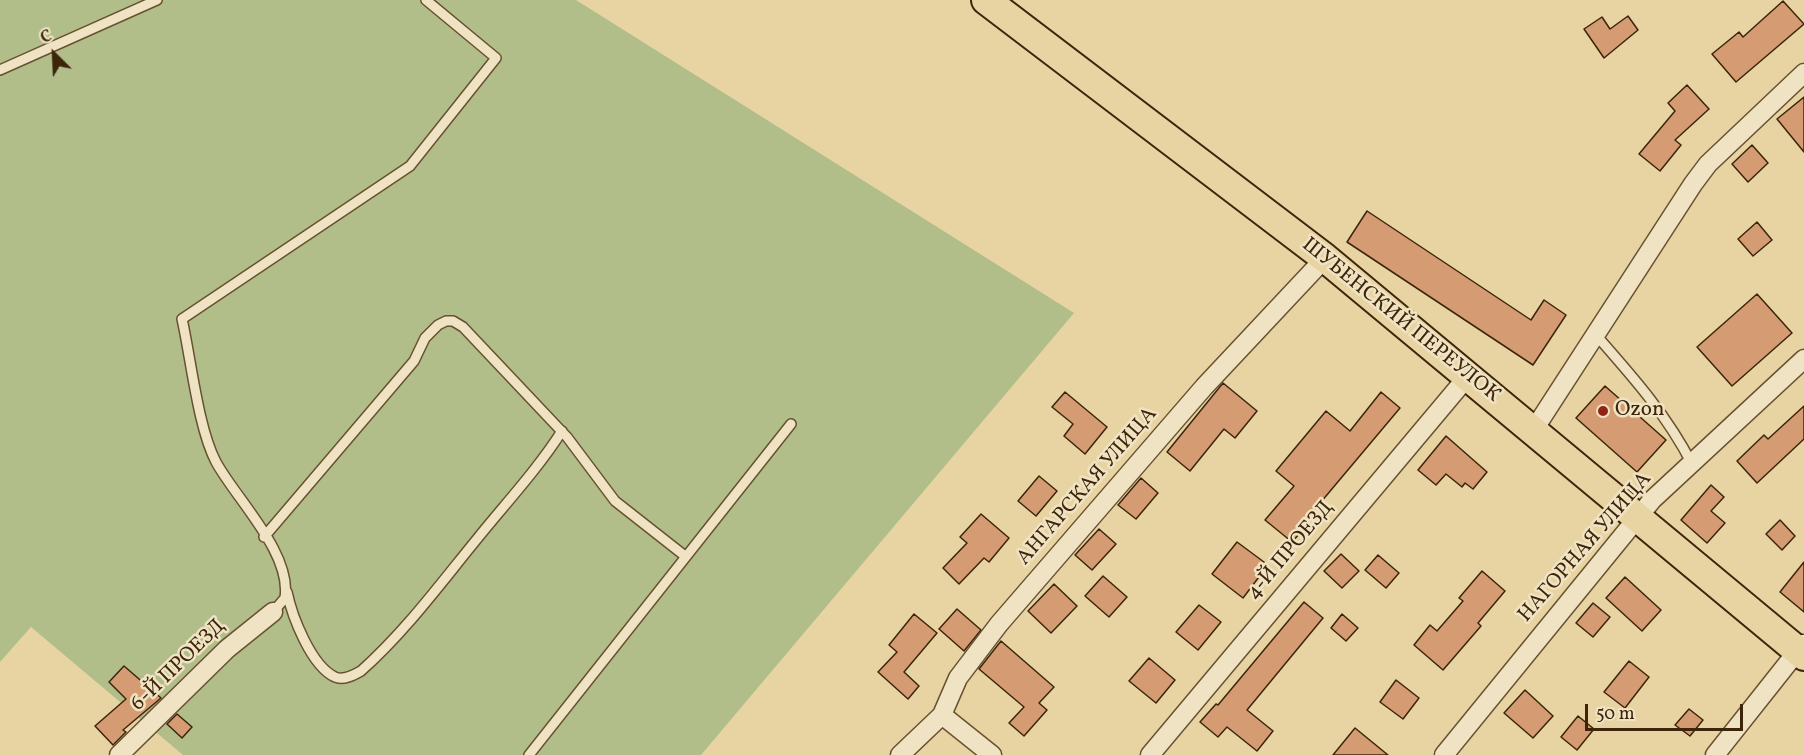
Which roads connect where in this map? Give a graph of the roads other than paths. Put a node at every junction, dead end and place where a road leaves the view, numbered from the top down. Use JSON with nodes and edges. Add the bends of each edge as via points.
{"nodes":[{"id":1,"x":157,"y":0,"type":"edge"},
{"id":2,"x":426,"y":0,"type":"edge"},
{"id":3,"x":986,"y":0,"type":"edge"},
{"id":4,"x":0,"y":70,"type":"edge"},
{"id":5,"x":1804,"y":72,"type":"edge"},
{"id":6,"x":1325,"y":258,"type":"junction"},
{"id":7,"x":1596,"y":335,"type":"junction"},
{"id":8,"x":1804,"y":359,"type":"edge"},
{"id":9,"x":1468,"y":376,"type":"junction"},
{"id":10,"x":791,"y":424,"type":"dead end"},
{"id":11,"x":562,"y":431,"type":"junction"},
{"id":12,"x":1533,"y":431,"type":"junction"},
{"id":13,"x":1692,"y":464,"type":"junction"},
{"id":14,"x":1637,"y":517,"type":"junction"},
{"id":15,"x":264,"y":537,"type":"junction"},
{"id":16,"x":686,"y":556,"type":"junction"},
{"id":17,"x":286,"y":590,"type":"junction"},
{"id":18,"x":273,"y":612,"type":"joint"},
{"id":19,"x":1802,"y":650,"type":"edge"},
{"id":20,"x":942,"y":715,"type":"junction"},
{"id":21,"x":119,"y":755,"type":"edge"},
{"id":22,"x":529,"y":755,"type":"edge"},
{"id":23,"x":900,"y":755,"type":"edge"},
{"id":24,"x":992,"y":755,"type":"edge"},
{"id":25,"x":1150,"y":755,"type":"edge"},
{"id":26,"x":1444,"y":755,"type":"edge"},
{"id":27,"x":1715,"y":755,"type":"edge"}],
"edges":[{"from":1,"to":4,"type":"lane"},
{"from":2,"to":15,"type":"lane","via":[[496,58],[410,166],[182,319],[213,456]]},
{"from":3,"to":6,"type":"main road","name":"ШУБЕНСКИЙ ПЕРЕУЛОК"},
{"from":5,"to":7,"type":"street","via":[[1708,164]]},
{"from":6,"to":9,"type":"main road","name":"ШУБЕНСКИЙ ПЕРЕУЛОК"},
{"from":6,"to":20,"type":"street","name":"АНГАРСКАЯ УЛИЦА","via":[[1204,387],[999,624],[958,678]]},
{"from":7,"to":12,"type":"street"},
{"from":7,"to":13,"type":"lane","via":[[1664,415]]},
{"from":8,"to":13,"type":"street","name":"НАГОРНАЯ УЛИЦА"},
{"from":9,"to":12,"type":"main road","name":"ШУБЕНСКИЙ ПЕРЕУЛОК"},
{"from":9,"to":25,"type":"street","name":"4-Й ПРОЕЗД"},
{"from":10,"to":16,"type":"lane"},
{"from":11,"to":15,"type":"lane","via":[[470,334],[453,321],[446,321],[425,338],[414,361]]},
{"from":11,"to":16,"type":"lane","via":[[615,501]]},
{"from":11,"to":17,"type":"lane","via":[[522,488],[454,570],[362,671],[341,678],[327,671],[299,629]]},
{"from":12,"to":14,"type":"main road","name":"ШУБЕНСКИЙ ПЕРЕУЛОК"},
{"from":13,"to":14,"type":"street","name":"НАГОРНАЯ УЛИЦА"},
{"from":14,"to":19,"type":"main road","name":"ШУБЕНСКИЙ ПЕРЕУЛОК"},
{"from":14,"to":26,"type":"street","name":"НАГОРНАЯ УЛИЦА"},
{"from":15,"to":17,"type":"lane","via":[[281,568]]},
{"from":16,"to":22,"type":"lane"},
{"from":17,"to":18,"type":"lane","via":[[282,604]]},
{"from":18,"to":21,"type":"street","name":"6-Й ПРОЕЗД","via":[[227,649]]},
{"from":19,"to":27,"type":"street"},
{"from":20,"to":23,"type":"street","name":"АНГАРСКАЯ УЛИЦА"},
{"from":20,"to":24,"type":"street"}]}
